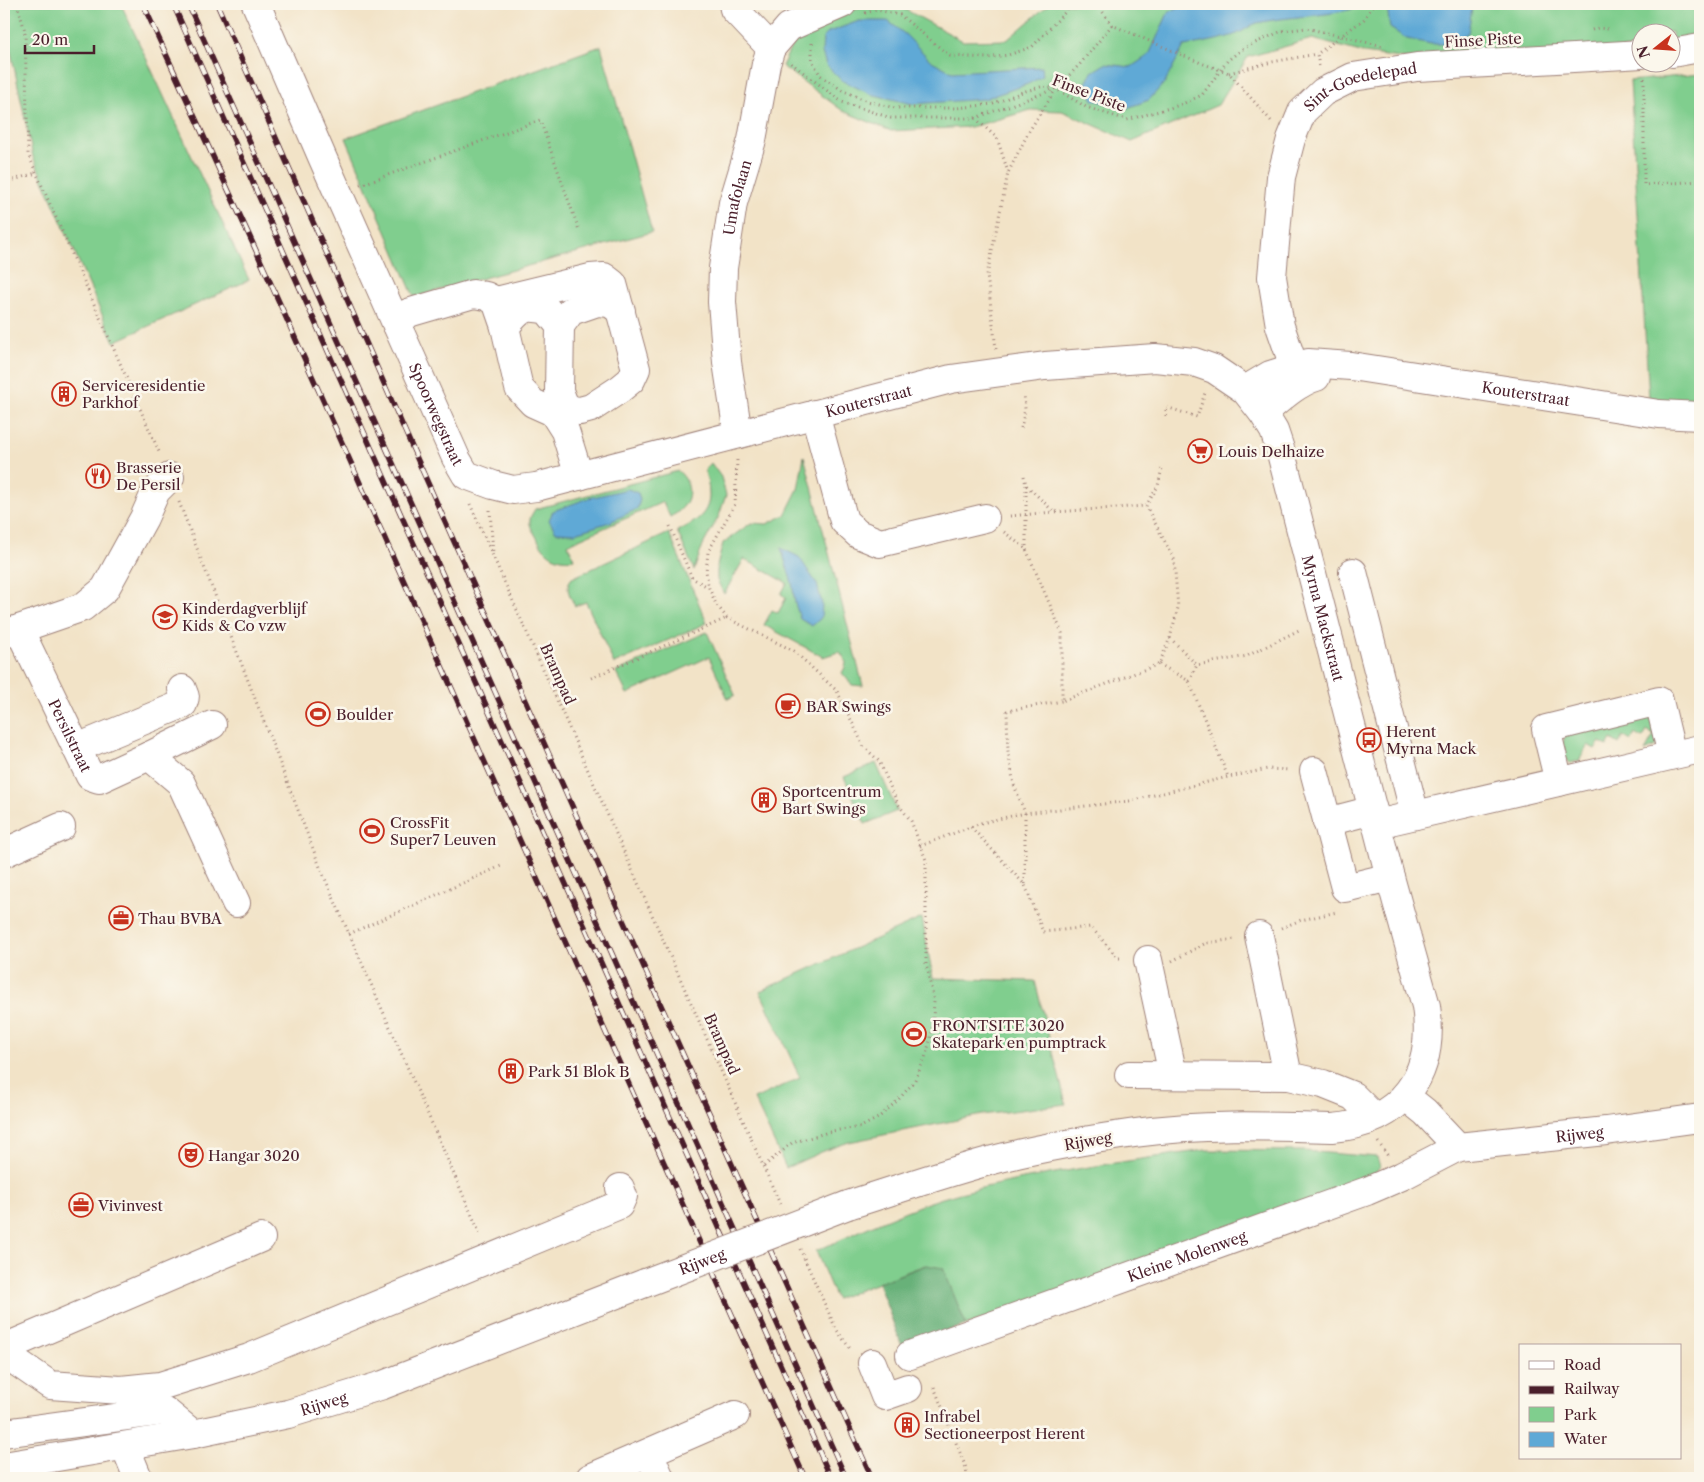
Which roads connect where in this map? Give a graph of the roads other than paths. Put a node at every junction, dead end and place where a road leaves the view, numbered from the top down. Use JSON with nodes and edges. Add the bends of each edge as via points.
{"nodes":[{"id":1,"x":256,"y":4,"type":"edge"},
{"id":2,"x":273,"y":4,"type":"edge"},
{"id":3,"x":733,"y":4,"type":"edge"},
{"id":4,"x":851,"y":9,"type":"edge"},
{"id":5,"x":771,"y":48,"type":"junction"},
{"id":6,"x":1700,"y":48,"type":"edge"},
{"id":7,"x":1682,"y":51,"type":"edge"},
{"id":8,"x":1632,"y":64,"type":"edge"},
{"id":9,"x":496,"y":301,"type":"junction"},
{"id":10,"x":621,"y":311,"type":"junction"},
{"id":11,"x":402,"y":319,"type":"junction"},
{"id":12,"x":505,"y":326,"type":"junction"},
{"id":13,"x":560,"y":326,"type":"junction"},
{"id":14,"x":1297,"y":376,"type":"junction"},
{"id":15,"x":1245,"y":390,"type":"junction"},
{"id":16,"x":1263,"y":413,"type":"junction"},
{"id":17,"x":815,"y":414,"type":"junction"},
{"id":18,"x":1700,"y":416,"type":"edge"},
{"id":19,"x":738,"y":434,"type":"junction"},
{"id":20,"x":579,"y":476,"type":"junction"},
{"id":21,"x":170,"y":477,"type":"road end"},
{"id":22,"x":491,"y":497,"type":"joint"},
{"id":23,"x":985,"y":518,"type":"road end"},
{"id":24,"x":1353,"y":572,"type":"dead end"},
{"id":25,"x":11,"y":632,"type":"edge"},
{"id":26,"x":182,"y":689,"type":"dead end"},
{"id":27,"x":212,"y":725,"type":"dead end"},
{"id":28,"x":77,"y":748,"type":"junction"},
{"id":29,"x":1700,"y":749,"type":"edge"},
{"id":30,"x":1672,"y":755,"type":"junction"},
{"id":31,"x":149,"y":756,"type":"junction"},
{"id":32,"x":1314,"y":771,"type":"road end"},
{"id":33,"x":1559,"y":782,"type":"junction"},
{"id":34,"x":1414,"y":815,"type":"junction"},
{"id":35,"x":1375,"y":817,"type":"junction"},
{"id":36,"x":1327,"y":822,"type":"junction"},
{"id":37,"x":62,"y":827,"type":"dead end"},
{"id":38,"x":4,"y":853,"type":"edge"},
{"id":39,"x":1390,"y":877,"type":"junction"},
{"id":40,"x":236,"y":904,"type":"dead end"},
{"id":41,"x":1259,"y":936,"type":"road end"},
{"id":42,"x":1148,"y":960,"type":"road end"},
{"id":43,"x":1173,"y":1075,"type":"junction"},
{"id":44,"x":1129,"y":1076,"type":"dead end"},
{"id":45,"x":1288,"y":1076,"type":"junction"},
{"id":46,"x":1405,"y":1096,"type":"junction"},
{"id":47,"x":1374,"y":1117,"type":"junction"},
{"id":48,"x":1700,"y":1118,"type":"edge"},
{"id":49,"x":1458,"y":1147,"type":"junction"},
{"id":50,"x":620,"y":1188,"type":"dead end"},
{"id":51,"x":261,"y":1238,"type":"dead end"},
{"id":52,"x":6,"y":1347,"type":"edge"},
{"id":53,"x":910,"y":1355,"type":"dead end"},
{"id":54,"x":872,"y":1363,"type":"road end"},
{"id":55,"x":921,"y":1387,"type":"road end"},
{"id":56,"x":735,"y":1415,"type":"dead end"},
{"id":57,"x":4,"y":1433,"type":"edge"},
{"id":58,"x":193,"y":1434,"type":"junction"},
{"id":59,"x":125,"y":1446,"type":"junction"},
{"id":60,"x":649,"y":1453,"type":"junction"},
{"id":61,"x":4,"y":1466,"type":"edge"},
{"id":62,"x":54,"y":1468,"type":"edge"},
{"id":63,"x":138,"y":1478,"type":"edge"},
{"id":64,"x":590,"y":1478,"type":"edge"},
{"id":65,"x":660,"y":1478,"type":"edge"}],
"edges":[{"from":1,"to":11,"type":"street","name":"Spoorwegstraat"},
{"from":2,"to":11,"type":"street","name":"Spoorwegstraat","via":[[352,187]]},
{"from":3,"to":5,"type":"street","via":[[734,9]]},
{"from":4,"to":5,"type":"street","name":"Umafolaan","via":[[816,14],[789,27]]},
{"from":5,"to":19,"type":"street","name":"Umafolaan","via":[[752,140],[733,203],[723,268],[722,302]]},
{"from":6,"to":7,"type":"street"},
{"from":8,"to":14,"type":"street","name":"Sint-Goedelepad","via":[[1417,67],[1354,77],[1323,92],[1302,112],[1291,139],[1282,177],[1272,277],[1280,326]]},
{"from":9,"to":10,"type":"street","via":[[590,278],[604,278],[614,284]]},
{"from":9,"to":11,"type":"street","via":[[473,294]]},
{"from":9,"to":12,"type":"street"},
{"from":10,"to":13,"type":"street","via":[[610,303],[597,302],[571,311]]},
{"from":10,"to":13,"type":"street","via":[[636,369],[631,380],[620,389],[591,408],[580,411],[571,410],[564,404],[559,391]]},
{"from":11,"to":22,"type":"street","name":"Spoorwegstraat","via":[[456,458],[466,475]]},
{"from":12,"to":13,"type":"street","via":[[517,313],[530,307],[547,310]]},
{"from":12,"to":20,"type":"street","via":[[520,388],[534,403],[554,412],[565,431]]},
{"from":14,"to":15,"type":"street","name":"Kouterstraat","via":[[1270,376]]},
{"from":14,"to":16,"type":"street","name":"Kouterstraat","via":[[1284,395]]},
{"from":14,"to":18,"type":"street","name":"Kouterstraat","via":[[1308,379],[1350,366],[1659,414]]},
{"from":15,"to":16,"type":"street","name":"Kouterstraat"},
{"from":15,"to":17,"type":"street","name":"Kouterstraat","via":[[1214,369],[1194,362],[1155,358],[1011,370],[951,379]]},
{"from":16,"to":35,"type":"street","name":"Myrna Mackstraat","via":[[1280,449]]},
{"from":17,"to":19,"type":"street","name":"Kouterstraat"},
{"from":17,"to":23,"type":"street","via":[[844,521],[858,534],[880,542]]},
{"from":19,"to":20,"type":"street","name":"Kouterstraat"},
{"from":20,"to":22,"type":"street","name":"Kouterstraat"},
{"from":21,"to":25,"type":"street","via":[[156,491],[105,590],[83,607]]},
{"from":24,"to":34,"type":"street"},
{"from":25,"to":28,"type":"street","name":"Persilstraat"},
{"from":26,"to":28,"type":"street","via":[[183,704]]},
{"from":27,"to":31,"type":"street","name":"Persilstraat"},
{"from":28,"to":31,"type":"street","name":"Persilstraat","via":[[90,776],[99,779]]},
{"from":29,"to":30,"type":"street"},
{"from":30,"to":33,"type":"street"},
{"from":30,"to":33,"type":"street","via":[[1659,701],[1546,729]]},
{"from":31,"to":40,"type":"street","via":[[181,783]]},
{"from":32,"to":36,"type":"street"},
{"from":33,"to":34,"type":"street"},
{"from":34,"to":35,"type":"street"},
{"from":35,"to":36,"type":"street"},
{"from":35,"to":39,"type":"street","name":"Myrna Mackstraat"},
{"from":36,"to":39,"type":"street","via":[[1345,888]]},
{"from":37,"to":38,"type":"street"},
{"from":39,"to":46,"type":"street","name":"Myrna Mackstraat","via":[[1429,1026],[1425,1058]]},
{"from":41,"to":45,"type":"street"},
{"from":42,"to":43,"type":"street"},
{"from":43,"to":44,"type":"street"},
{"from":43,"to":45,"type":"street"},
{"from":45,"to":47,"type":"street","via":[[1323,1084],[1353,1096]]},
{"from":46,"to":47,"type":"street","name":"Rijweg"},
{"from":46,"to":49,"type":"street"},
{"from":47,"to":58,"type":"street","name":"Rijweg","bridge":true,"via":[[1359,1124],[1332,1128],[1229,1126],[1136,1133],[992,1160],[848,1205],[383,1384],[288,1414]]},
{"from":48,"to":49,"type":"street","name":"Rijweg"},
{"from":49,"to":53,"type":"street","name":"Kleine Molenweg","via":[[1367,1191]]},
{"from":50,"to":52,"type":"street","via":[[623,1196],[619,1206],[250,1358],[160,1386],[121,1390],[50,1385],[14,1360]]},
{"from":51,"to":52,"type":"street"},
{"from":54,"to":55,"type":"street","via":[[885,1396]]},
{"from":56,"to":60,"type":"street"},
{"from":57,"to":58,"type":"street","via":[[165,1411]]},
{"from":58,"to":59,"type":"street","name":"Rijweg"},
{"from":59,"to":62,"type":"street","name":"Rijweg"},
{"from":59,"to":63,"type":"street"},
{"from":60,"to":64,"type":"street"},
{"from":60,"to":65,"type":"street"},
{"from":61,"to":62,"type":"street","name":"Rijweg"}]}
